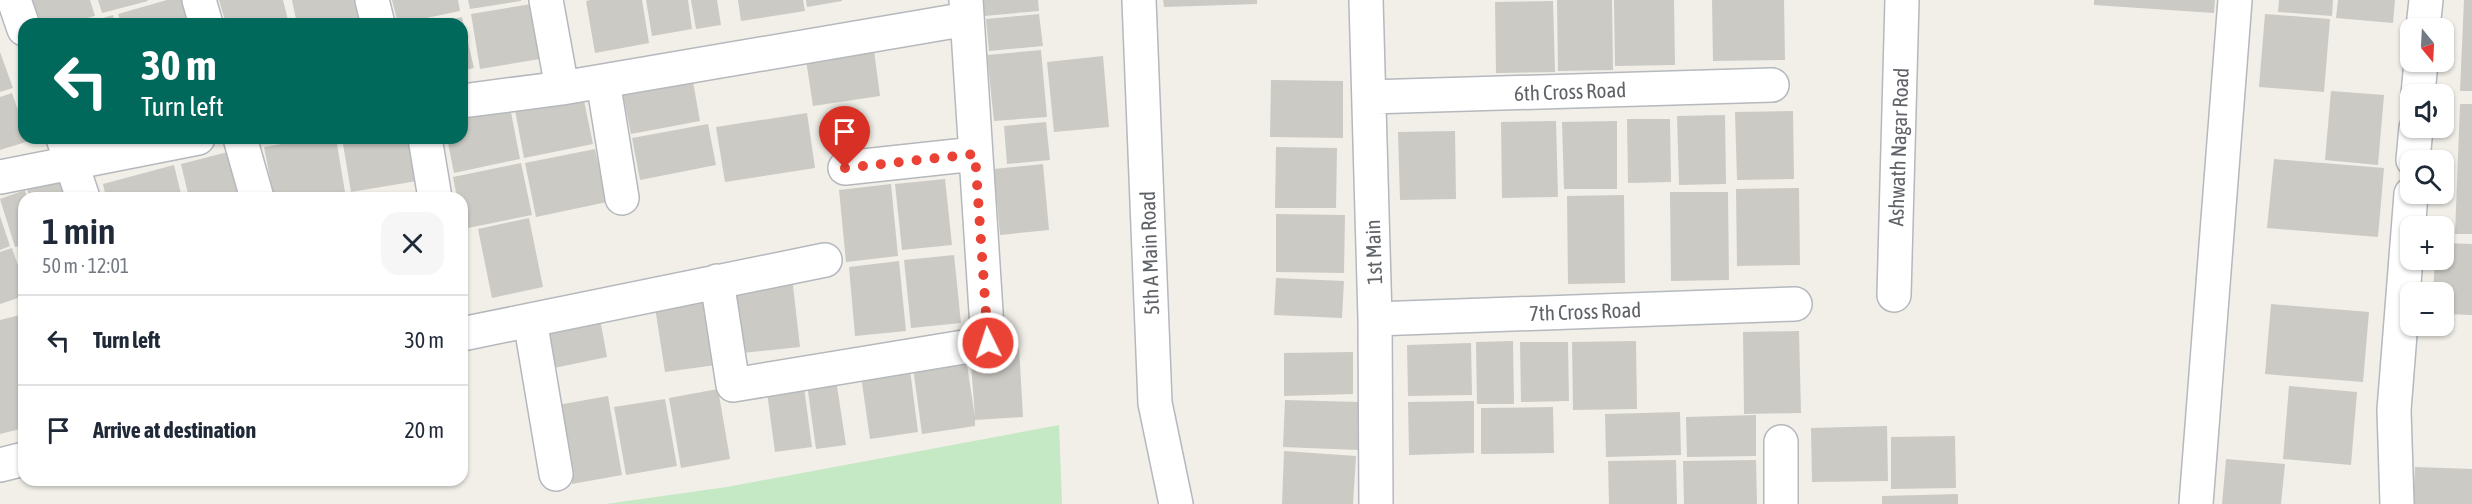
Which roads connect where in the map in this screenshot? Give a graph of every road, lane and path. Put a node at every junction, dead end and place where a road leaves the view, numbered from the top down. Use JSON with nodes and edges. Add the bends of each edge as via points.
{"nodes":[{"id":1,"x":14,"y":0,"type":"edge"},
{"id":2,"x":200,"y":0,"type":"edge"},
{"id":3,"x":372,"y":0,"type":"edge"},
{"id":4,"x":546,"y":0,"type":"edge"},
{"id":5,"x":1139,"y":0,"type":"edge"},
{"id":6,"x":1366,"y":0,"type":"edge"},
{"id":7,"x":1902,"y":0,"type":"edge"},
{"id":8,"x":2235,"y":0,"type":"edge"},
{"id":9,"x":2426,"y":0,"type":"edge"},
{"id":10,"x":966,"y":9,"type":"edge"},
{"id":11,"x":20,"y":18,"type":"edge"},
{"id":12,"x":205,"y":18,"type":"edge"},
{"id":13,"x":376,"y":18,"type":"edge"},
{"id":14,"x":2424,"y":18,"type":"edge"},
{"id":15,"x":603,"y":81,"type":"junction"},
{"id":16,"x":1772,"y":85,"type":"dead end"},
{"id":17,"x":562,"y":88,"type":"junction"},
{"id":18,"x":1369,"y":97,"type":"junction"},
{"id":19,"x":468,"y":100,"type":"edge"},
{"id":20,"x":138,"y":144,"type":"edge"},
{"id":21,"x":242,"y":144,"type":"edge"},
{"id":22,"x":426,"y":144,"type":"edge"},
{"id":23,"x":67,"y":151,"type":"edge"},
{"id":24,"x":975,"y":154,"type":"junction"},
{"id":25,"x":845,"y":168,"type":"dead end"},
{"id":26,"x":0,"y":177,"type":"edge"},
{"id":27,"x":81,"y":192,"type":"edge"},
{"id":28,"x":255,"y":192,"type":"edge"},
{"id":29,"x":434,"y":192,"type":"edge"},
{"id":30,"x":622,"y":198,"type":"dead end"},
{"id":31,"x":2410,"y":204,"type":"edge"},
{"id":32,"x":825,"y":260,"type":"dead end"},
{"id":33,"x":717,"y":281,"type":"junction"},
{"id":34,"x":1894,"y":295,"type":"dead end"},
{"id":35,"x":1795,"y":304,"type":"dead end"},
{"id":36,"x":1375,"y":319,"type":"junction"},
{"id":37,"x":530,"y":320,"type":"junction"},
{"id":38,"x":468,"y":333,"type":"edge"},
{"id":39,"x":1780,"y":441,"type":"dead end"},
{"id":40,"x":18,"y":460,"type":"edge"},
{"id":41,"x":0,"y":465,"type":"edge"},
{"id":42,"x":556,"y":474,"type":"dead end"},
{"id":43,"x":1176,"y":504,"type":"edge"},
{"id":44,"x":1376,"y":504,"type":"edge"},
{"id":45,"x":1781,"y":504,"type":"edge"},
{"id":46,"x":2196,"y":504,"type":"edge"},
{"id":47,"x":2397,"y":504,"type":"edge"}],
"edges":[{"from":1,"to":11,"type":"street"},
{"from":2,"to":12,"type":"street"},
{"from":3,"to":13,"type":"street"},
{"from":4,"to":17,"type":"street"},
{"from":5,"to":43,"type":"street","name":"5th A Main Road","via":[[1155,403]]},
{"from":6,"to":18,"type":"street","name":"1st Main"},
{"from":7,"to":34,"type":"street","name":"Ashwath Nagar Road"},
{"from":8,"to":46,"type":"street"},
{"from":9,"to":14,"type":"street"},
{"from":10,"to":15,"type":"street"},
{"from":10,"to":24,"type":"street"},
{"from":15,"to":17,"type":"street"},
{"from":15,"to":30,"type":"street"},
{"from":16,"to":18,"type":"street","name":"6th Cross Road"},
{"from":17,"to":19,"type":"street"},
{"from":18,"to":36,"type":"street","name":"1st Main"},
{"from":20,"to":23,"type":"street"},
{"from":21,"to":28,"type":"street"},
{"from":22,"to":29,"type":"street"},
{"from":23,"to":26,"type":"street"},
{"from":23,"to":27,"type":"street"},
{"from":24,"to":25,"type":"street"},
{"from":24,"to":33,"type":"street","via":[[988,343],[733,385]]},
{"from":31,"to":47,"type":"street","via":[[2394,410]]},
{"from":32,"to":33,"type":"street"},
{"from":33,"to":37,"type":"street"},
{"from":35,"to":36,"type":"street","name":"7th Cross Road"},
{"from":36,"to":44,"type":"street","name":"1st Main"},
{"from":37,"to":38,"type":"street"},
{"from":37,"to":42,"type":"street"},
{"from":39,"to":45,"type":"street"},
{"from":40,"to":41,"type":"street"}]}
